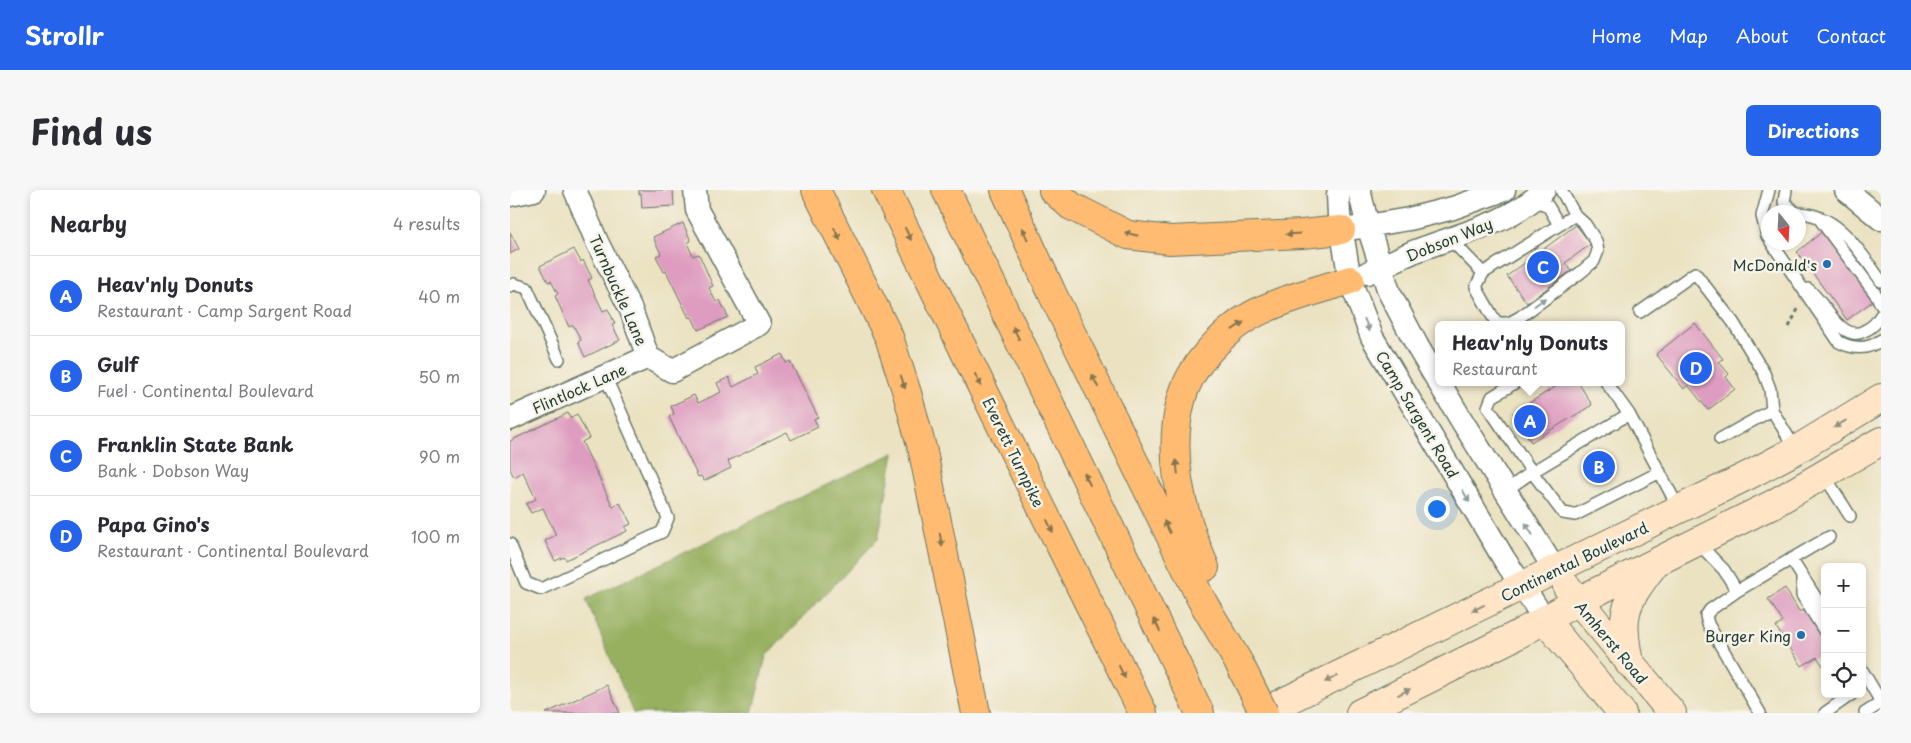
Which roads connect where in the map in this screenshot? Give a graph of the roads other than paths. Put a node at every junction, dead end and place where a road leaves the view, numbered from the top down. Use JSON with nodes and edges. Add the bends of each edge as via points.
{"nodes":[{"id":1,"x":534,"y":190,"type":"edge"},
{"id":2,"x":575,"y":190,"type":"edge"},
{"id":3,"x":695,"y":190,"type":"edge"},
{"id":4,"x":816,"y":190,"type":"edge"},
{"id":5,"x":886,"y":190,"type":"edge"},
{"id":6,"x":946,"y":190,"type":"edge"},
{"id":7,"x":1005,"y":190,"type":"edge"},
{"id":8,"x":1053,"y":190,"type":"edge"},
{"id":9,"x":1340,"y":190,"type":"edge"},
{"id":10,"x":1359,"y":190,"type":"edge"},
{"id":11,"x":1504,"y":190,"type":"edge"},
{"id":12,"x":1561,"y":190,"type":"edge"},
{"id":13,"x":1769,"y":190,"type":"edge"},
{"id":14,"x":1786,"y":190,"type":"edge"},
{"id":15,"x":1847,"y":190,"type":"edge"},
{"id":16,"x":510,"y":195,"type":"edge"},
{"id":17,"x":1539,"y":195,"type":"edge"},
{"id":18,"x":1765,"y":205,"type":"edge"},
{"id":19,"x":1787,"y":205,"type":"edge"},
{"id":20,"x":1881,"y":209,"type":"edge"},
{"id":21,"x":1806,"y":214,"type":"edge"},
{"id":22,"x":1575,"y":215,"type":"junction"},
{"id":23,"x":1817,"y":215,"type":"junction"},
{"id":24,"x":1881,"y":219,"type":"edge"},
{"id":25,"x":1559,"y":225,"type":"junction"},
{"id":26,"x":1368,"y":226,"type":"junction"},
{"id":27,"x":1341,"y":230,"type":"junction"},
{"id":28,"x":1450,"y":239,"type":"junction"},
{"id":29,"x":1777,"y":250,"type":"edge"},
{"id":30,"x":1380,"y":268,"type":"junction"},
{"id":31,"x":1483,"y":273,"type":"junction"},
{"id":32,"x":1350,"y":280,"type":"junction"},
{"id":33,"x":1796,"y":281,"type":"junction"},
{"id":34,"x":1881,"y":281,"type":"edge"},
{"id":35,"x":510,"y":286,"type":"edge"},
{"id":36,"x":1881,"y":305,"type":"edge"},
{"id":37,"x":1640,"y":312,"type":"dead end"},
{"id":38,"x":1881,"y":315,"type":"edge"},
{"id":39,"x":1496,"y":321,"type":"edge"},
{"id":40,"x":1513,"y":321,"type":"edge"},
{"id":41,"x":1881,"y":340,"type":"edge"},
{"id":42,"x":648,"y":356,"type":"junction"},
{"id":43,"x":559,"y":359,"type":"dead end"},
{"id":44,"x":605,"y":376,"type":"junction"},
{"id":45,"x":1435,"y":376,"type":"edge"},
{"id":46,"x":1441,"y":386,"type":"edge"},
{"id":47,"x":1510,"y":386,"type":"edge"},
{"id":48,"x":1609,"y":386,"type":"edge"},
{"id":49,"x":1881,"y":398,"type":"edge"},
{"id":50,"x":1772,"y":410,"type":"junction"},
{"id":51,"x":1629,"y":414,"type":"junction"},
{"id":52,"x":510,"y":419,"type":"edge"},
{"id":53,"x":1720,"y":439,"type":"dead end"},
{"id":54,"x":1881,"y":441,"type":"edge"},
{"id":55,"x":1796,"y":450,"type":"junction"},
{"id":56,"x":1532,"y":472,"type":"junction"},
{"id":57,"x":1660,"y":472,"type":"junction"},
{"id":58,"x":1824,"y":475,"type":"junction"},
{"id":59,"x":1505,"y":491,"type":"junction"},
{"id":60,"x":1679,"y":509,"type":"junction"},
{"id":61,"x":1850,"y":516,"type":"dead end"},
{"id":62,"x":1829,"y":537,"type":"dead end"},
{"id":63,"x":1698,"y":542,"type":"junction"},
{"id":64,"x":510,"y":544,"type":"edge"},
{"id":65,"x":1791,"y":559,"type":"junction"},
{"id":66,"x":1654,"y":564,"type":"junction"},
{"id":67,"x":1555,"y":570,"type":"junction"},
{"id":68,"x":1802,"y":577,"type":"junction"},
{"id":69,"x":1522,"y":587,"type":"junction"},
{"id":70,"x":1737,"y":591,"type":"junction"},
{"id":71,"x":1578,"y":601,"type":"junction"},
{"id":72,"x":1822,"y":608,"type":"edge"},
{"id":73,"x":1545,"y":620,"type":"junction"},
{"id":74,"x":1821,"y":626,"type":"edge"},
{"id":75,"x":1238,"y":662,"type":"junction"},
{"id":76,"x":1630,"y":663,"type":"junction"},
{"id":77,"x":1866,"y":677,"type":"edge"},
{"id":78,"x":1846,"y":698,"type":"edge"},
{"id":79,"x":1881,"y":703,"type":"edge"},
{"id":80,"x":1141,"y":709,"type":"edge"},
{"id":81,"x":1758,"y":709,"type":"edge"},
{"id":82,"x":976,"y":713,"type":"edge"},
{"id":83,"x":1200,"y":713,"type":"edge"},
{"id":84,"x":1262,"y":713,"type":"edge"},
{"id":85,"x":1360,"y":713,"type":"edge"},
{"id":86,"x":1622,"y":713,"type":"edge"},
{"id":87,"x":1672,"y":713,"type":"edge"},
{"id":88,"x":1769,"y":713,"type":"edge"},
{"id":89,"x":1825,"y":713,"type":"edge"},
{"id":90,"x":1865,"y":713,"type":"edge"}],
"edges":[{"from":1,"to":16,"type":"street"},
{"from":2,"to":42,"type":"street","name":"Turnbuckle Lane","via":[[631,310]]},
{"from":3,"to":42,"type":"street","name":"Turnbuckle Lane","via":[[697,210],[759,324],[672,371]]},
{"from":4,"to":82,"type":"highway","one_way":true,"via":[[889,337],[907,392],[923,452]]},
{"from":5,"to":80,"type":"highway","name":"Everett Turnpike","one_way":true},
{"from":83,"to":6,"type":"highway","one_way":true},
{"from":75,"to":7,"type":"highway","one_way":true,"via":[[1201,599]]},
{"from":27,"to":8,"type":"highway","one_way":true,"via":[[1170,240],[1128,235],[1071,206]]},
{"from":9,"to":27,"type":"street","name":"Camp Sargent Road"},
{"from":10,"to":26,"type":"street"},
{"from":11,"to":26,"type":"street","name":"Dobson Way","via":[[1409,220]]},
{"from":12,"to":22,"type":"lane"},
{"from":13,"to":18,"type":"lane"},
{"from":14,"to":19,"type":"lane","via":[[1784,202]]},
{"from":15,"to":20,"type":"street"},
{"from":15,"to":24,"type":"street"},
{"from":17,"to":25,"type":"lane"},
{"from":17,"to":28,"type":"street","name":"Dobson Way","via":[[1507,216]]},
{"from":21,"to":23,"type":"lane"},
{"from":22,"to":25,"type":"lane"},
{"from":40,"to":22,"type":"lane","one_way":true,"via":[[1594,261],[1598,251],[1596,241]]},
{"from":23,"to":34,"type":"lane","via":[[1837,225]]},
{"from":23,"to":36,"type":"lane"},
{"from":25,"to":31,"type":"lane"},
{"from":26,"to":27,"type":"street","name":"Dobson Way"},
{"from":26,"to":30,"type":"street"},
{"from":27,"to":32,"type":"street","name":"Camp Sargent Road"},
{"from":28,"to":30,"type":"street","name":"Dobson Way"},
{"from":28,"to":31,"type":"lane"},
{"from":29,"to":33,"type":"lane"},
{"from":30,"to":32,"type":"street","name":"Dobson Way"},
{"from":30,"to":45,"type":"street","via":[[1388,292]]},
{"from":31,"to":39,"type":"lane","one_way":true,"via":[[1476,287]]},
{"from":32,"to":69,"type":"street","name":"Camp Sargent Road","one_way":true,"via":[[1372,337]]},
{"from":75,"to":32,"type":"highway","one_way":true,"via":[[1221,602],[1194,542],[1181,491],[1174,444],[1182,395],[1207,354],[1234,326],[1266,309]]},
{"from":33,"to":38,"type":"lane","via":[[1816,295],[1840,327],[1850,334],[1869,329]]},
{"from":33,"to":41,"type":"lane","via":[[1839,342],[1861,348]]},
{"from":35,"to":43,"type":"lane","via":[[527,288]]},
{"from":37,"to":50,"type":"lane","via":[[1695,273],[1733,322],[1764,373],[1770,388]]},
{"from":42,"to":44,"type":"street","name":"Flintlock Lane"},
{"from":44,"to":52,"type":"street","name":"Flintlock Lane"},
{"from":44,"to":64,"type":"lane","via":[[668,518],[662,532],[541,589],[526,583]]},
{"from":46,"to":59,"type":"street"},
{"from":47,"to":56,"type":"lane","via":[[1492,397],[1488,407]]},
{"from":48,"to":51,"type":"lane"},
{"from":49,"to":55,"type":"main road","name":"Continental Boulevard","one_way":true},
{"from":50,"to":53,"type":"lane"},
{"from":50,"to":55,"type":"lane"},
{"from":51,"to":56,"type":"lane"},
{"from":51,"to":57,"type":"lane"},
{"from":54,"to":58,"type":"main road"},
{"from":55,"to":60,"type":"main road","name":"Continental Boulevard"},
{"from":56,"to":57,"type":"lane","via":[[1563,513],[1575,516]]},
{"from":56,"to":59,"type":"lane"},
{"from":57,"to":60,"type":"lane"},
{"from":58,"to":61,"type":"lane"},
{"from":58,"to":63,"type":"main road"},
{"from":67,"to":59,"type":"street","one_way":true},
{"from":60,"to":67,"type":"main road","name":"Continental Boulevard"},
{"from":62,"to":65,"type":"lane"},
{"from":63,"to":66,"type":"main road"},
{"from":63,"to":70,"type":"lane","via":[[1724,570]]},
{"from":65,"to":68,"type":"lane"},
{"from":65,"to":70,"type":"lane"},
{"from":66,"to":71,"type":"main road"},
{"from":66,"to":76,"type":"main road","via":[[1627,605],[1624,619]]},
{"from":67,"to":69,"type":"main road","name":"Continental Boulevard"},
{"from":67,"to":71,"type":"main road","name":"Amherst Road"},
{"from":68,"to":72,"type":"lane"},
{"from":68,"to":74,"type":"lane","via":[[1802,595]]},
{"from":69,"to":73,"type":"street","name":"Camp Sargent Road"},
{"from":69,"to":84,"type":"main road","name":"Continental Boulevard","one_way":true},
{"from":70,"to":81,"type":"lane","via":[[1706,616]]},
{"from":71,"to":73,"type":"main road"},
{"from":71,"to":76,"type":"main road","name":"Amherst Road"},
{"from":85,"to":73,"type":"main road","one_way":true},
{"from":73,"to":86,"type":"main road"},
{"from":75,"to":84,"type":"highway","bridge":true},
{"from":76,"to":87,"type":"main road","name":"Amherst Road"},
{"from":77,"to":79,"type":"lane"},
{"from":78,"to":89,"type":"lane"},
{"from":79,"to":90,"type":"lane"},
{"from":81,"to":88,"type":"lane"}]}
